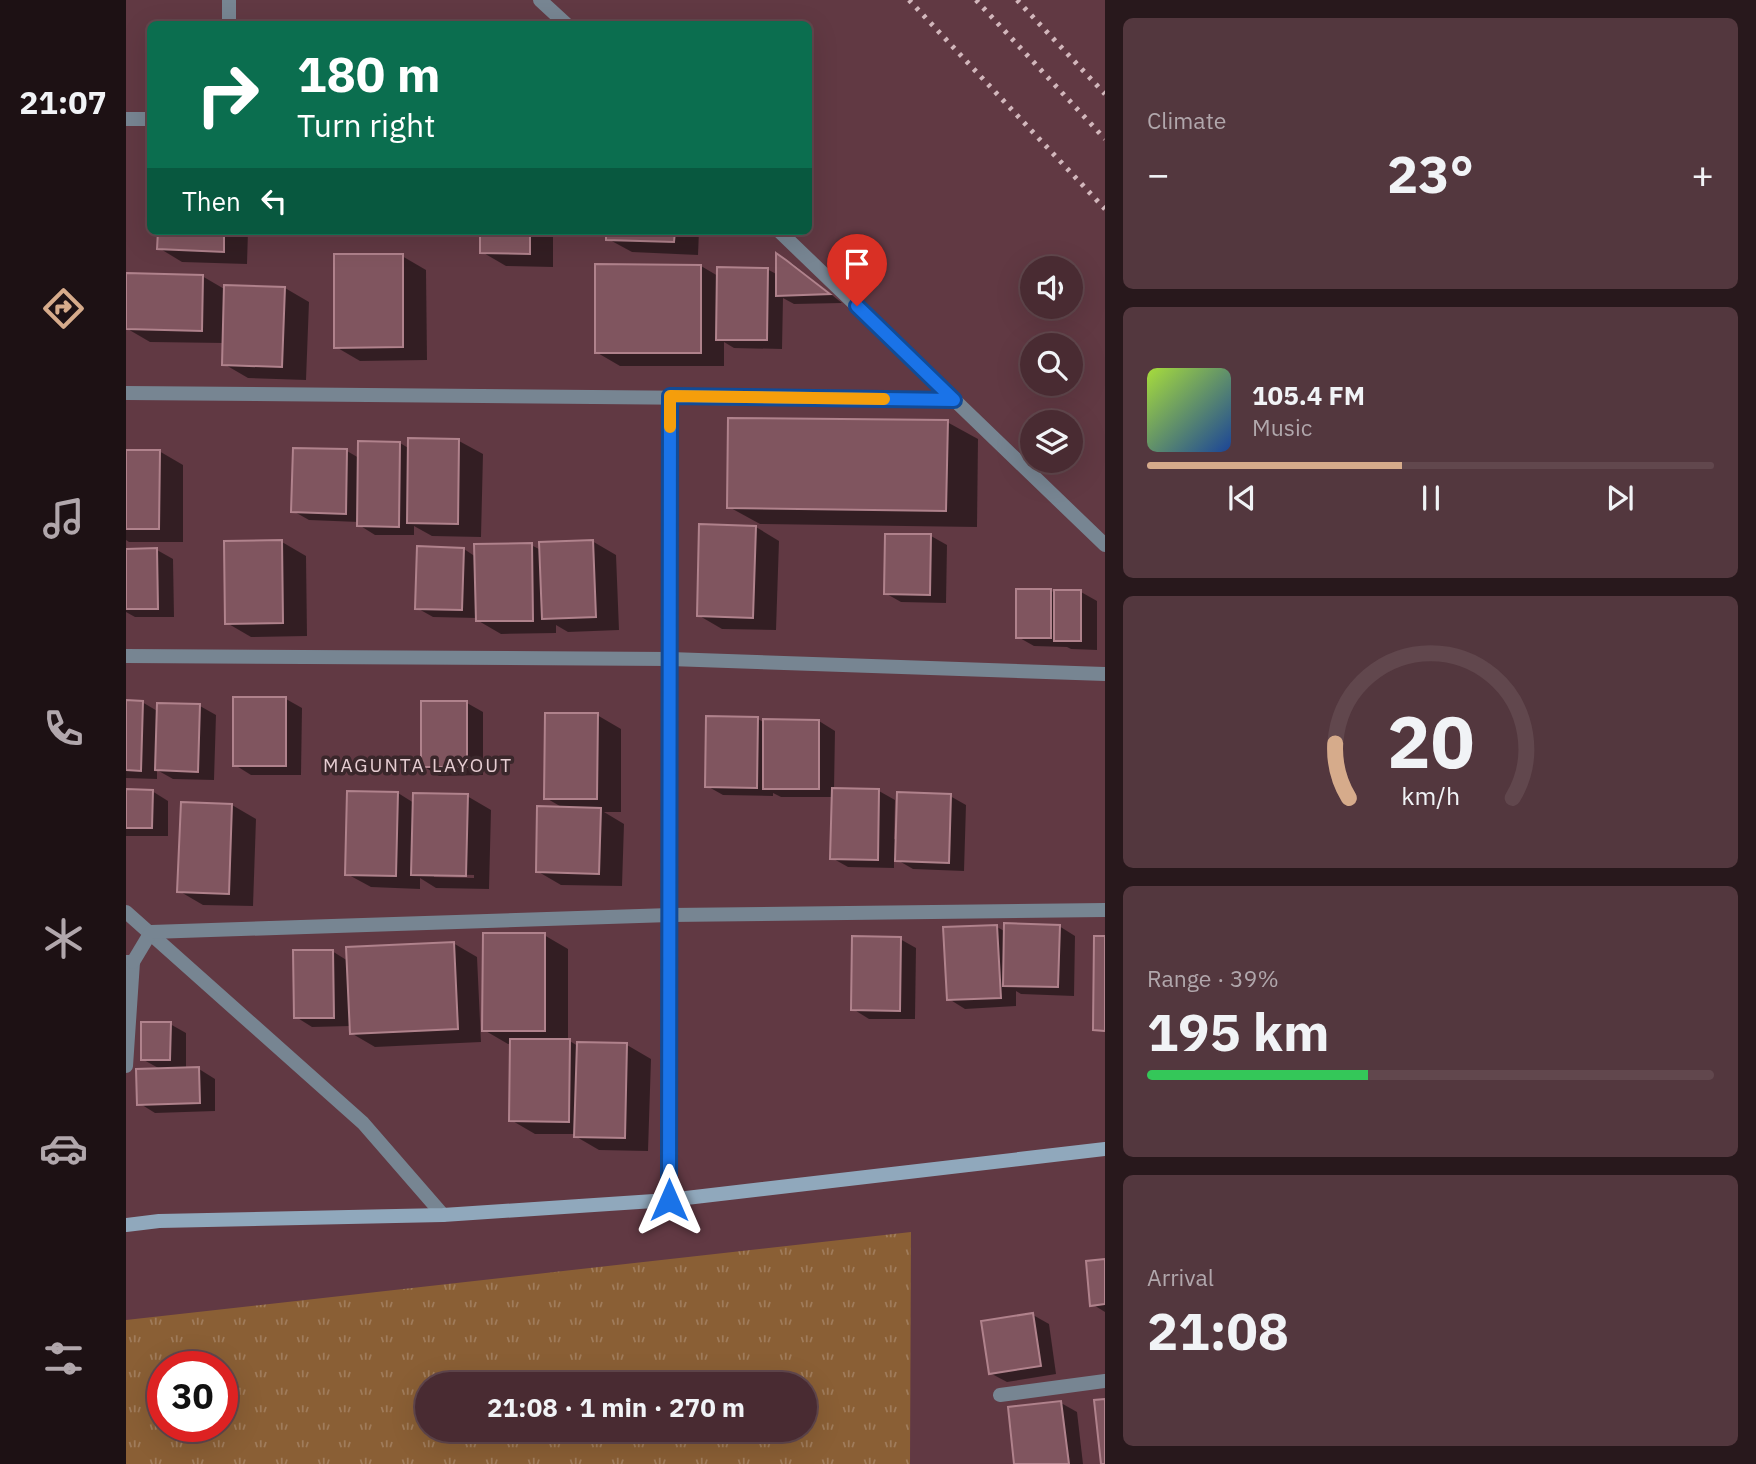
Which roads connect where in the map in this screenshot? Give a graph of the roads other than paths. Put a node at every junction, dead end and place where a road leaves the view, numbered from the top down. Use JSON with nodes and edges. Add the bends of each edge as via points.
{"nodes":[{"id":1,"x":229,"y":0,"type":"edge"},
{"id":2,"x":540,"y":0,"type":"edge"},
{"id":3,"x":229,"y":21,"type":"edge"},
{"id":4,"x":563,"y":21,"type":"edge"},
{"id":5,"x":147,"y":118,"type":"edge"},
{"id":6,"x":126,"y":119,"type":"edge"},
{"id":7,"x":783,"y":235,"type":"edge"},
{"id":8,"x":126,"y":393,"type":"edge"},
{"id":9,"x":670,"y":396,"type":"junction"},
{"id":10,"x":954,"y":400,"type":"junction"},
{"id":11,"x":1105,"y":545,"type":"edge"},
{"id":12,"x":126,"y":656,"type":"edge"},
{"id":13,"x":670,"y":659,"type":"junction"},
{"id":14,"x":1105,"y":674,"type":"edge"},
{"id":15,"x":1105,"y":910,"type":"edge"},
{"id":16,"x":126,"y":912,"type":"edge"},
{"id":17,"x":670,"y":915,"type":"junction"},
{"id":18,"x":151,"y":932,"type":"junction"},
{"id":19,"x":130,"y":962,"type":"edge"},
{"id":20,"x":126,"y":1066,"type":"edge"},
{"id":21,"x":1105,"y":1149,"type":"edge"},
{"id":22,"x":669,"y":1200,"type":"junction"},
{"id":23,"x":443,"y":1214,"type":"junction"},
{"id":24,"x":126,"y":1225,"type":"edge"},
{"id":25,"x":1105,"y":1381,"type":"edge"},
{"id":26,"x":1000,"y":1395,"type":"dead end"}],
"edges":[{"from":1,"to":3,"type":"street"},
{"from":2,"to":4,"type":"street"},
{"from":5,"to":6,"type":"street"},
{"from":7,"to":10,"type":"street"},
{"from":8,"to":9,"type":"street"},
{"from":9,"to":10,"type":"street"},
{"from":9,"to":13,"type":"street"},
{"from":10,"to":11,"type":"street"},
{"from":12,"to":13,"type":"street"},
{"from":13,"to":14,"type":"street"},
{"from":13,"to":17,"type":"street"},
{"from":15,"to":17,"type":"street"},
{"from":16,"to":18,"type":"street"},
{"from":17,"to":18,"type":"street"},
{"from":17,"to":22,"type":"street"},
{"from":18,"to":19,"type":"street"},
{"from":18,"to":23,"type":"street","via":[[363,1124]]},
{"from":19,"to":20,"type":"street"},
{"from":21,"to":22,"type":"street"},
{"from":22,"to":23,"type":"street"},
{"from":23,"to":24,"type":"street"},
{"from":25,"to":26,"type":"street"}]}
